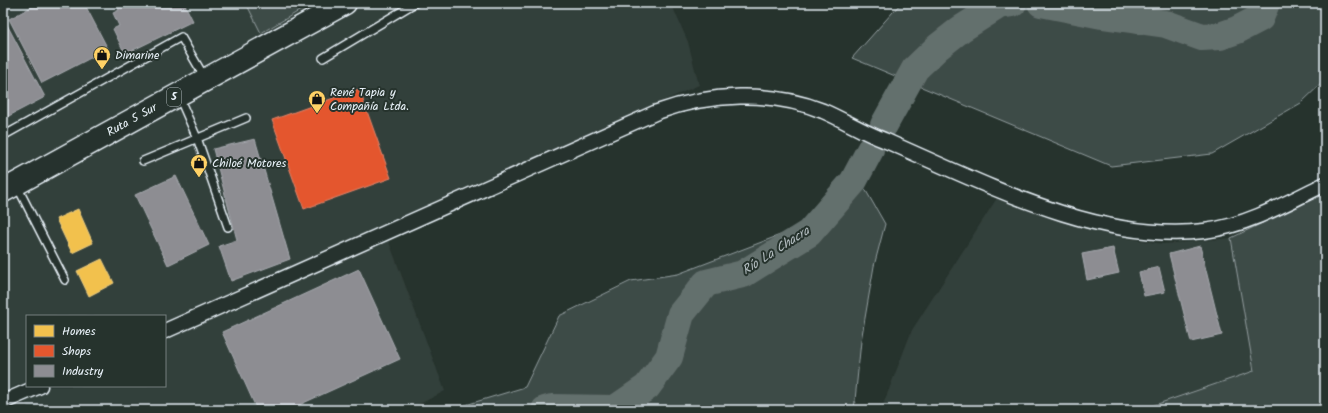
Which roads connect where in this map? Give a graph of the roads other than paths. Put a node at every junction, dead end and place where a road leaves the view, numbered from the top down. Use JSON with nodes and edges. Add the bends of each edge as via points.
{"nodes":[{"id":1,"x":345,"y":3,"type":"edge"},
{"id":2,"x":415,"y":3,"type":"edge"},
{"id":3,"x":323,"y":58,"type":"dead end"},
{"id":4,"x":206,"y":80,"type":"junction"},
{"id":5,"x":179,"y":95,"type":"junction"},
{"id":6,"x":246,"y":118,"type":"dead end"},
{"id":7,"x":3,"y":136,"type":"edge"},
{"id":8,"x":196,"y":138,"type":"junction"},
{"id":9,"x":143,"y":161,"type":"dead end"},
{"id":10,"x":1325,"y":184,"type":"edge"},
{"id":11,"x":10,"y":187,"type":"edge"},
{"id":12,"x":228,"y":227,"type":"dead end"},
{"id":13,"x":65,"y":280,"type":"dead end"},
{"id":14,"x":166,"y":330,"type":"edge"},
{"id":15,"x":38,"y":387,"type":"edge"},
{"id":16,"x":3,"y":402,"type":"edge"}],
"edges":[{"from":1,"to":4,"type":"highway","name":"Ruta 5 Sur","number":"5"},
{"from":2,"to":3,"type":"lane"},
{"from":4,"to":5,"type":"highway","name":"Ruta 5 Sur","number":"5"},
{"from":4,"to":7,"type":"lane","via":[[181,37]]},
{"from":5,"to":8,"type":"lane"},
{"from":5,"to":11,"type":"highway","name":"Ruta 5 Sur","number":"5"},
{"from":6,"to":8,"type":"lane"},
{"from":8,"to":9,"type":"lane"},
{"from":8,"to":12,"type":"lane"},
{"from":10,"to":14,"type":"street","via":[[1265,212],[1225,227],[1187,233],[1143,232],[1087,220],[1020,198],[864,132],[822,111],[800,104],[753,96],[717,98],[686,103],[657,112]]},
{"from":11,"to":13,"type":"lane"},
{"from":15,"to":16,"type":"street"}]}
